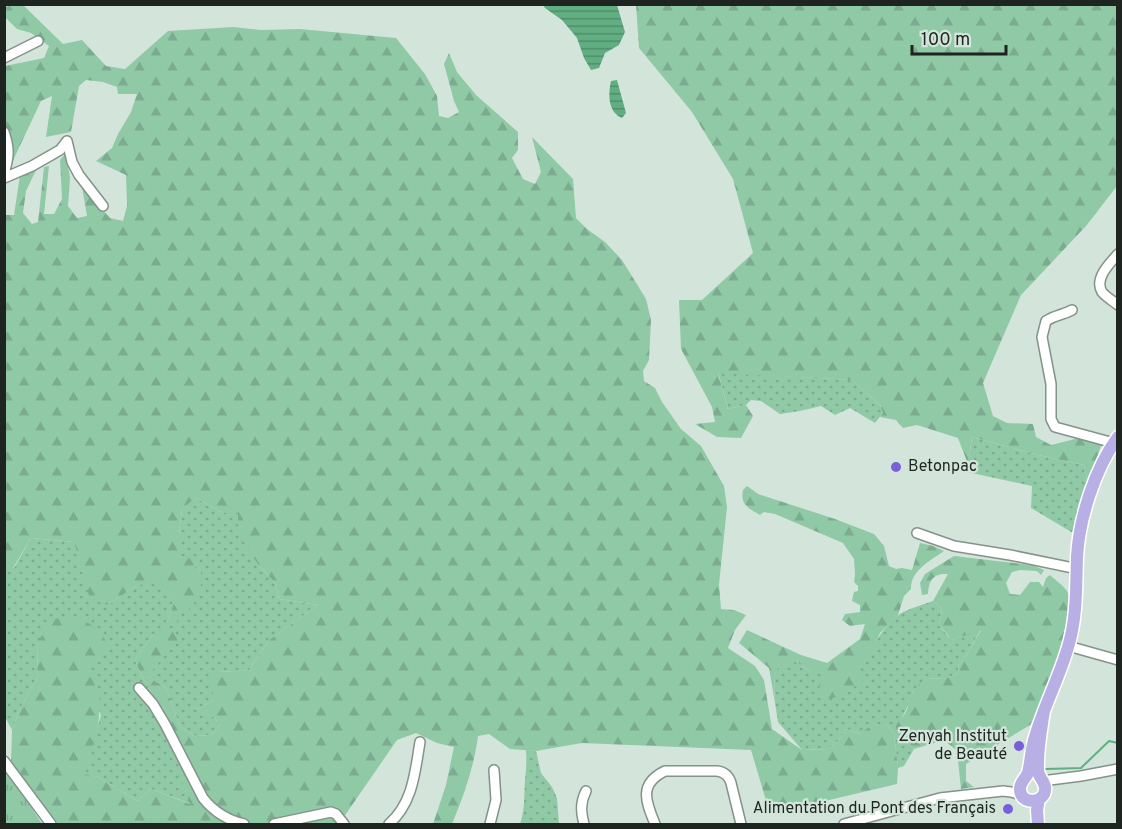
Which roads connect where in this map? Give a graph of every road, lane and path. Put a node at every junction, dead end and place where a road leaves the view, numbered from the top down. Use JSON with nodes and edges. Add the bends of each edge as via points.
{"nodes":[{"id":1,"x":38,"y":41,"type":"dead end"},
{"id":2,"x":4,"y":58,"type":"edge"},
{"id":3,"x":4,"y":132,"type":"edge"},
{"id":4,"x":4,"y":176,"type":"edge"},
{"id":5,"x":103,"y":206,"type":"dead end"},
{"id":6,"x":1118,"y":254,"type":"edge"},
{"id":7,"x":1118,"y":304,"type":"edge"},
{"id":8,"x":1072,"y":310,"type":"dead end"},
{"id":9,"x":1115,"y":446,"type":"edge"},
{"id":10,"x":917,"y":533,"type":"dead end"},
{"id":11,"x":1078,"y":569,"type":"junction"},
{"id":12,"x":1068,"y":646,"type":"junction"},
{"id":13,"x":1118,"y":660,"type":"edge"},
{"id":14,"x":139,"y":688,"type":"dead end"},
{"id":15,"x":420,"y":742,"type":"dead end"},
{"id":16,"x":4,"y":761,"type":"edge"},
{"id":17,"x":1118,"y":769,"type":"edge"},
{"id":18,"x":494,"y":770,"type":"dead end"},
{"id":19,"x":1033,"y":789,"type":"junction"},
{"id":20,"x":586,"y":792,"type":"dead end"},
{"id":21,"x":872,"y":821,"type":"edge"},
{"id":22,"x":51,"y":825,"type":"edge"},
{"id":23,"x":244,"y":825,"type":"edge"},
{"id":24,"x":274,"y":825,"type":"edge"},
{"id":25,"x":344,"y":825,"type":"edge"},
{"id":26,"x":389,"y":825,"type":"edge"},
{"id":27,"x":490,"y":825,"type":"edge"},
{"id":28,"x":584,"y":825,"type":"edge"},
{"id":29,"x":655,"y":825,"type":"edge"},
{"id":30,"x":741,"y":825,"type":"edge"},
{"id":31,"x":844,"y":825,"type":"edge"},
{"id":32,"x":1030,"y":825,"type":"edge"},
{"id":33,"x":1038,"y":825,"type":"edge"}],
"edges":[{"from":1,"to":2,"type":"street"},
{"from":3,"to":4,"type":"street","via":[[9,146]]},
{"from":4,"to":5,"type":"street","via":[[32,166],[60,150],[67,141],[79,175]]},
{"from":6,"to":7,"type":"street","via":[[1102,273],[1100,283],[1103,293]]},
{"from":8,"to":9,"type":"street","via":[[1046,321],[1042,337],[1051,384],[1051,419],[1055,427]]},
{"from":9,"to":11,"type":"main road","via":[[1095,482],[1086,510],[1079,537]]},
{"from":10,"to":11,"type":"street","via":[[954,546]]},
{"from":11,"to":12,"type":"main road"},
{"from":12,"to":13,"type":"street"},
{"from":12,"to":19,"type":"main road","via":[[1035,736],[1028,773]]},
{"from":14,"to":23,"type":"street","via":[[165,724],[203,798],[220,814]]},
{"from":15,"to":26,"type":"street","via":[[410,793],[404,808]]},
{"from":16,"to":22,"type":"street"},
{"from":17,"to":19,"type":"street","via":[[1060,779]]},
{"from":18,"to":27,"type":"street","via":[[496,800]]},
{"from":19,"to":21,"type":"street","via":[[1016,787],[940,798]]},
{"from":19,"to":32,"type":"main road"},
{"from":19,"to":33,"type":"main road"},
{"from":20,"to":28,"type":"street","via":[[581,805]]},
{"from":21,"to":31,"type":"street"},
{"from":24,"to":25,"type":"street","via":[[332,812]]},
{"from":29,"to":30,"type":"street","via":[[647,790],[649,782],[665,771],[726,774]]}]}
